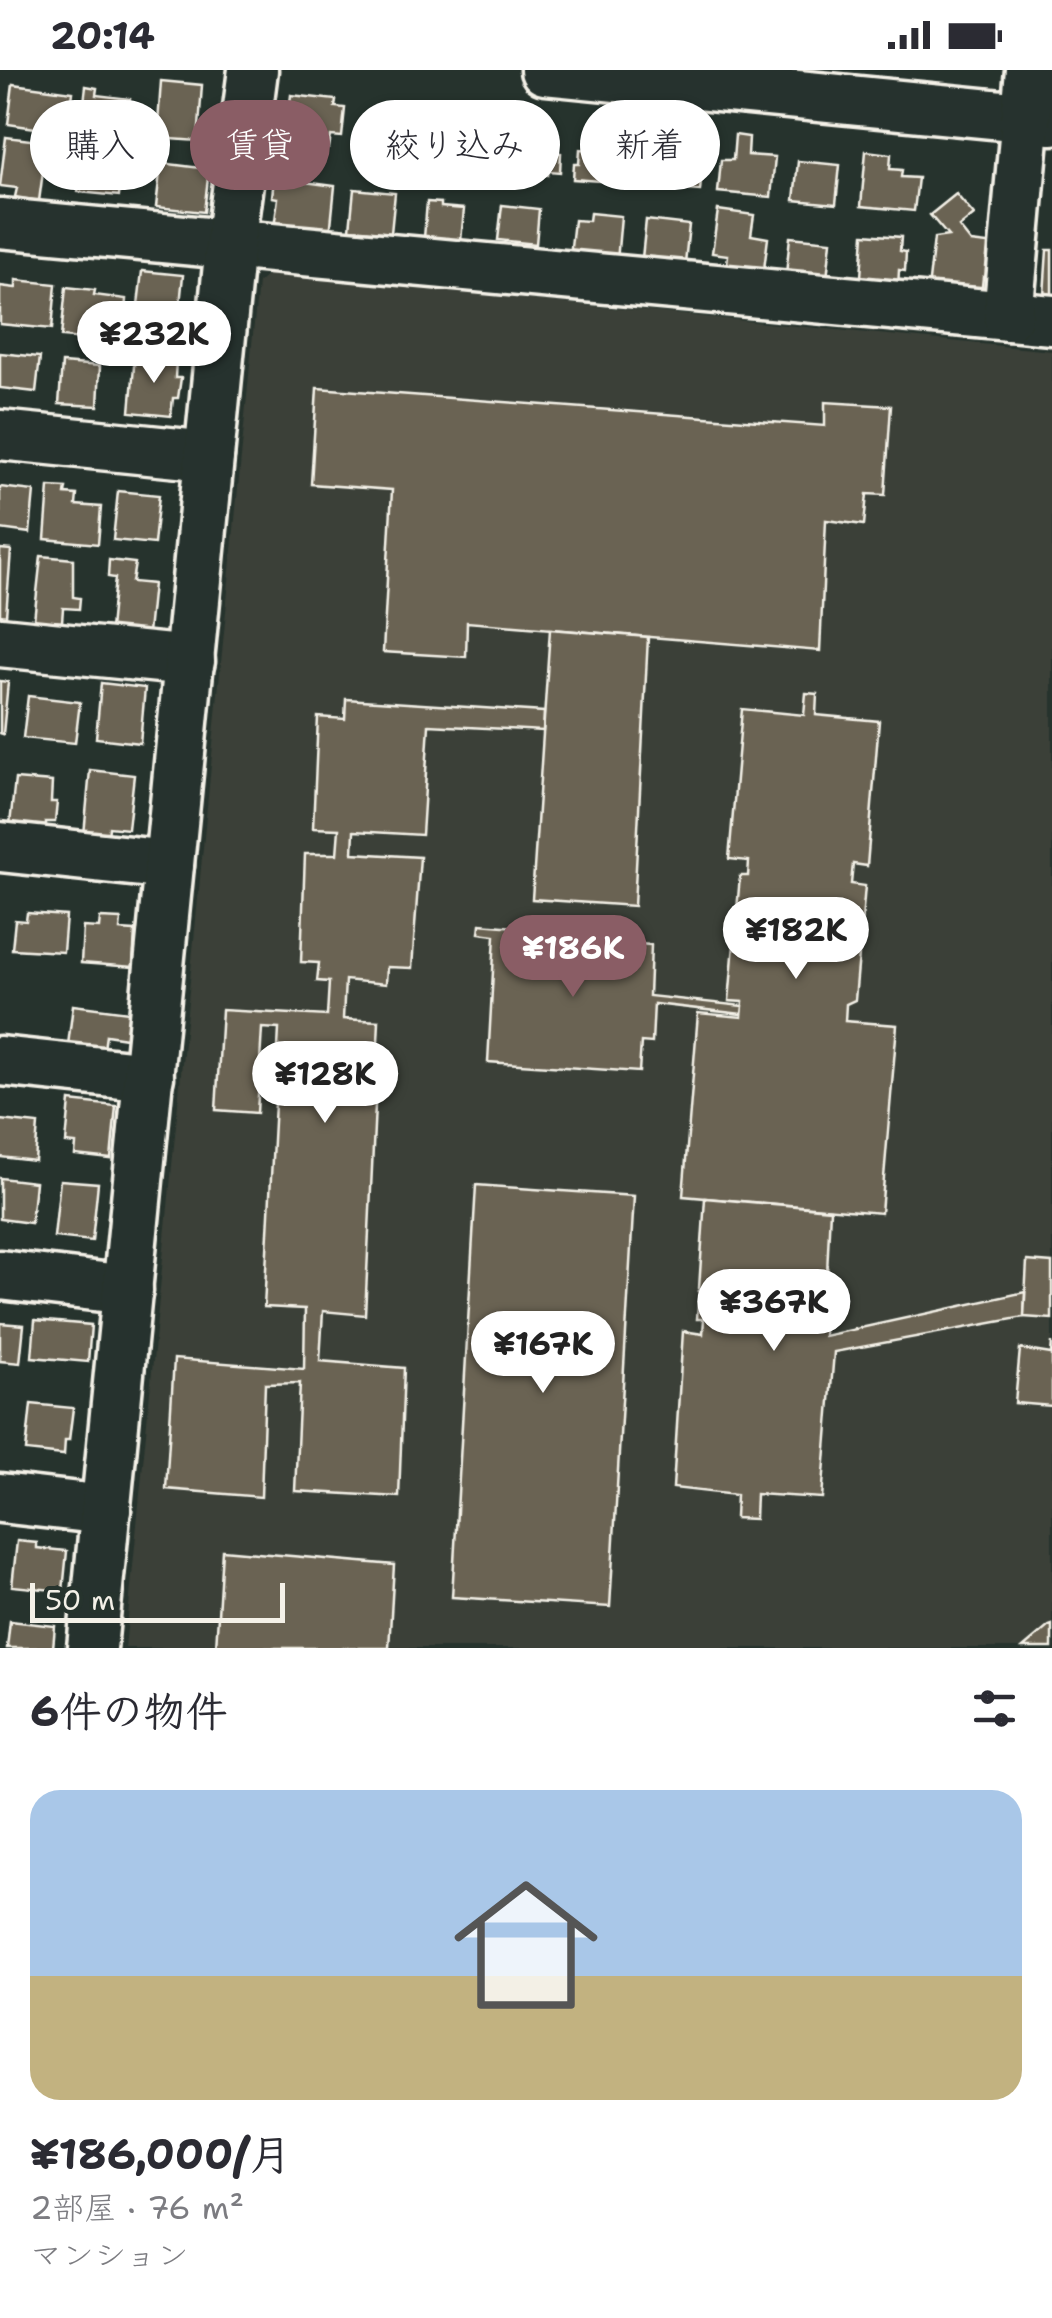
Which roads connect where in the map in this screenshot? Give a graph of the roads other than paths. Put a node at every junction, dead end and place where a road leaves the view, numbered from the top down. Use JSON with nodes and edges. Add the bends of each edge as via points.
{"nodes":[{"id":1,"x":253,"y":70,"type":"edge"},
{"id":2,"x":545,"y":70,"type":"edge"},
{"id":3,"x":1030,"y":70,"type":"edge"},
{"id":4,"x":1040,"y":119,"type":"edge"},
{"id":5,"x":0,"y":223,"type":"edge"},
{"id":6,"x":230,"y":244,"type":"junction"},
{"id":7,"x":1030,"y":318,"type":"edge"},
{"id":8,"x":0,"y":434,"type":"edge"},
{"id":9,"x":209,"y":456,"type":"junction"},
{"id":10,"x":0,"y":642,"type":"edge"},
{"id":11,"x":190,"y":661,"type":"junction"},
{"id":12,"x":0,"y":848,"type":"edge"},
{"id":13,"x":169,"y":865,"type":"junction"},
{"id":14,"x":0,"y":1061,"type":"edge"},
{"id":15,"x":149,"y":1077,"type":"junction"},
{"id":16,"x":0,"y":1275,"type":"edge"},
{"id":17,"x":128,"y":1290,"type":"junction"},
{"id":18,"x":0,"y":1498,"type":"edge"},
{"id":19,"x":106,"y":1510,"type":"junction"},
{"id":20,"x":92,"y":1648,"type":"edge"}],
"edges":[{"from":1,"to":6,"type":"street"},
{"from":2,"to":4,"type":"street"},
{"from":3,"to":4,"type":"street"},
{"from":4,"to":7,"type":"street"},
{"from":5,"to":6,"type":"street"},
{"from":6,"to":7,"type":"street"},
{"from":6,"to":9,"type":"street"},
{"from":8,"to":9,"type":"street"},
{"from":9,"to":11,"type":"street"},
{"from":10,"to":11,"type":"street"},
{"from":11,"to":13,"type":"street"},
{"from":12,"to":13,"type":"street"},
{"from":13,"to":15,"type":"street"},
{"from":14,"to":15,"type":"street"},
{"from":15,"to":17,"type":"street"},
{"from":16,"to":17,"type":"street"},
{"from":17,"to":19,"type":"street"},
{"from":18,"to":19,"type":"street"},
{"from":19,"to":20,"type":"street"}]}
